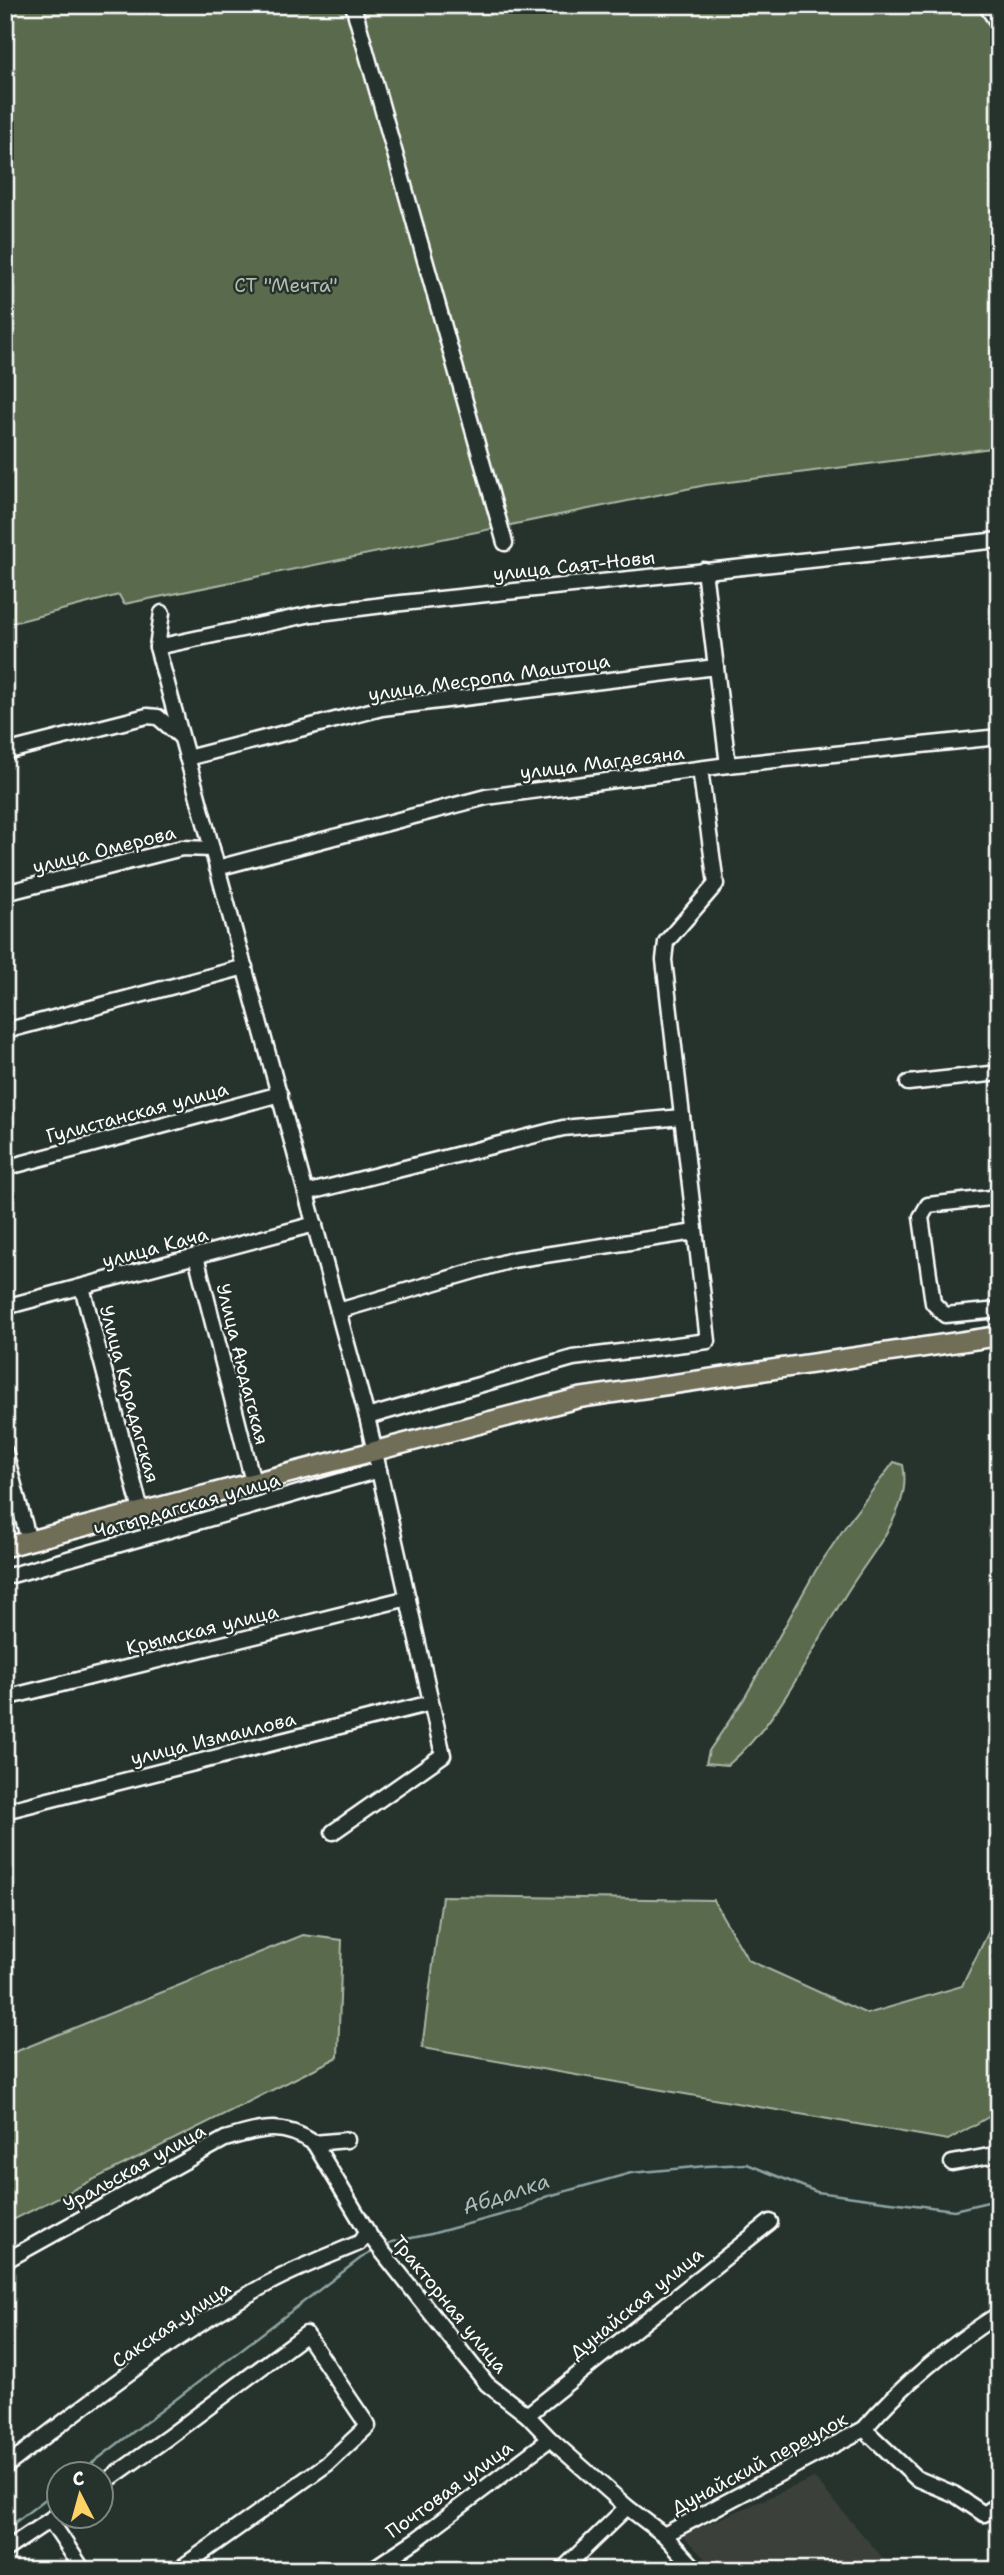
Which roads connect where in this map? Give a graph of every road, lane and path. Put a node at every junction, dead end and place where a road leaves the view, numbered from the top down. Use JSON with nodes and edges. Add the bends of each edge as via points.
{"nodes":[{"id":1,"x":353,"y":5,"type":"edge"},
{"id":2,"x":986,"y":5,"type":"edge"},
{"id":3,"x":999,"y":25,"type":"edge"},
{"id":4,"x":999,"y":540,"type":"edge"},
{"id":5,"x":505,"y":543,"type":"dead end"},
{"id":6,"x":704,"y":570,"type":"junction"},
{"id":7,"x":162,"y":613,"type":"dead end"},
{"id":8,"x":157,"y":647,"type":"junction"},
{"id":9,"x":716,"y":667,"type":"junction"},
{"id":10,"x":999,"y":737,"type":"edge"},
{"id":11,"x":182,"y":738,"type":"junction"},
{"id":12,"x":5,"y":752,"type":"edge"},
{"id":13,"x":187,"y":758,"type":"junction"},
{"id":14,"x":727,"y":765,"type":"junction"},
{"id":15,"x":700,"y":769,"type":"junction"},
{"id":16,"x":212,"y":849,"type":"junction"},
{"id":17,"x":218,"y":868,"type":"junction"},
{"id":18,"x":5,"y":893,"type":"edge"},
{"id":19,"x":245,"y":968,"type":"junction"},
{"id":20,"x":5,"y":1031,"type":"edge"},
{"id":21,"x":999,"y":1073,"type":"edge"},
{"id":22,"x":908,"y":1083,"type":"dead end"},
{"id":23,"x":279,"y":1094,"type":"junction"},
{"id":24,"x":682,"y":1117,"type":"junction"},
{"id":25,"x":5,"y":1168,"type":"edge"},
{"id":26,"x":306,"y":1193,"type":"junction"},
{"id":27,"x":999,"y":1196,"type":"edge"},
{"id":28,"x":315,"y":1224,"type":"junction"},
{"id":29,"x":695,"y":1232,"type":"junction"},
{"id":30,"x":195,"y":1256,"type":"junction"},
{"id":31,"x":82,"y":1287,"type":"junction"},
{"id":32,"x":5,"y":1307,"type":"edge"},
{"id":33,"x":999,"y":1310,"type":"edge"},
{"id":34,"x":338,"y":1311,"type":"junction"},
{"id":35,"x":999,"y":1336,"type":"edge"},
{"id":36,"x":367,"y":1417,"type":"junction"},
{"id":37,"x":374,"y":1450,"type":"junction"},
{"id":38,"x":5,"y":1452,"type":"edge"},
{"id":39,"x":379,"y":1470,"type":"junction"},
{"id":40,"x":253,"y":1482,"type":"junction"},
{"id":41,"x":141,"y":1511,"type":"junction"},
{"id":42,"x":29,"y":1541,"type":"junction"},
{"id":43,"x":5,"y":1547,"type":"edge"},
{"id":44,"x":5,"y":1577,"type":"edge"},
{"id":45,"x":408,"y":1598,"type":"junction"},
{"id":46,"x":5,"y":1698,"type":"edge"},
{"id":47,"x":431,"y":1703,"type":"junction"},
{"id":48,"x":5,"y":1811,"type":"edge"},
{"id":49,"x":333,"y":1832,"type":"dead end"},
{"id":50,"x":289,"y":2129,"type":"joint"},
{"id":51,"x":347,"y":2140,"type":"dead end"},
{"id":52,"x":314,"y":2143,"type":"junction"},
{"id":53,"x":999,"y":2154,"type":"edge"},
{"id":54,"x":952,"y":2163,"type":"dead end"},
{"id":55,"x":769,"y":2222,"type":"dead end"},
{"id":56,"x":369,"y":2234,"type":"junction"},
{"id":57,"x":5,"y":2261,"type":"edge"},
{"id":58,"x":999,"y":2315,"type":"edge"},
{"id":59,"x":527,"y":2415,"type":"junction"},
{"id":60,"x":863,"y":2429,"type":"junction"},
{"id":61,"x":550,"y":2439,"type":"junction"},
{"id":62,"x":5,"y":2467,"type":"edge"},
{"id":63,"x":116,"y":2474,"type":"edge"},
{"id":64,"x":999,"y":2504,"type":"edge"},
{"id":65,"x":627,"y":2507,"type":"junction"},
{"id":66,"x":46,"y":2523,"type":"edge"},
{"id":67,"x":62,"y":2530,"type":"edge"},
{"id":68,"x":664,"y":2535,"type":"junction"},
{"id":69,"x":5,"y":2550,"type":"edge"},
{"id":70,"x":83,"y":2570,"type":"edge"},
{"id":71,"x":178,"y":2570,"type":"edge"},
{"id":72,"x":370,"y":2570,"type":"edge"},
{"id":73,"x":562,"y":2570,"type":"edge"},
{"id":74,"x":697,"y":2570,"type":"edge"}],
"edges":[{"from":1,"to":5,"type":"street"},
{"from":2,"to":3,"type":"street"},
{"from":4,"to":6,"type":"street","name":"улица Саят-Новы"},
{"from":6,"to":8,"type":"street","name":"улица Саят-Новы","via":[[312,614]]},
{"from":6,"to":9,"type":"street"},
{"from":7,"to":8,"type":"street"},
{"from":8,"to":11,"type":"street"},
{"from":9,"to":13,"type":"street","name":"улица Месропа Маштоца","via":[[382,708]]},
{"from":9,"to":14,"type":"street"},
{"from":10,"to":14,"type":"street","name":"улица Магдесяна"},
{"from":11,"to":12,"type":"street","via":[[158,717],[147,716]]},
{"from":11,"to":13,"type":"street"},
{"from":13,"to":16,"type":"street"},
{"from":14,"to":15,"type":"street","name":"улица Магдесяна"},
{"from":15,"to":17,"type":"street","name":"улица Магдесяна","via":[[486,797]]},
{"from":15,"to":24,"type":"street","via":[[716,884],[666,942],[664,960]]},
{"from":16,"to":17,"type":"street"},
{"from":16,"to":18,"type":"street","name":"улица Омерова","via":[[182,848]]},
{"from":17,"to":19,"type":"street"},
{"from":19,"to":20,"type":"street"},
{"from":19,"to":23,"type":"street"},
{"from":21,"to":22,"type":"street"},
{"from":23,"to":25,"type":"street","name":"Гулистанская улица"},
{"from":23,"to":26,"type":"street"},
{"from":24,"to":26,"type":"street","via":[[563,1128]]},
{"from":24,"to":29,"type":"street"},
{"from":26,"to":28,"type":"street"},
{"from":27,"to":33,"type":"street","via":[[928,1205],[921,1217],[933,1303],[945,1314]]},
{"from":28,"to":30,"type":"street","name":"улица Кача"},
{"from":28,"to":34,"type":"street"},
{"from":29,"to":34,"type":"street","via":[[512,1260]]},
{"from":29,"to":36,"type":"street","via":[[708,1341],[573,1358]]},
{"from":30,"to":31,"type":"street","name":"улица Кача"},
{"from":30,"to":40,"type":"street","name":"Улица Аюдагская"},
{"from":31,"to":32,"type":"street","name":"улица Кача"},
{"from":31,"to":41,"type":"street","name":"Улица Карадагская"},
{"from":34,"to":36,"type":"street"},
{"from":35,"to":37,"type":"main road","via":[[579,1398]]},
{"from":36,"to":37,"type":"street"},
{"from":37,"to":39,"type":"street"},
{"from":37,"to":40,"type":"main road"},
{"from":38,"to":42,"type":"street"},
{"from":39,"to":44,"type":"street","name":"Чатырдагская улица"},
{"from":39,"to":45,"type":"street"},
{"from":40,"to":41,"type":"main road"},
{"from":41,"to":42,"type":"main road"},
{"from":42,"to":43,"type":"main road"},
{"from":45,"to":46,"type":"street","name":"Крымская улица"},
{"from":45,"to":47,"type":"street"},
{"from":47,"to":48,"type":"street","name":"улица Измаилова"},
{"from":47,"to":49,"type":"street","via":[[443,1755]]},
{"from":50,"to":52,"type":"street","name":"Тракторная улица"},
{"from":50,"to":57,"type":"street","name":"Уральская улица","via":[[257,2129],[225,2140]]},
{"from":51,"to":52,"type":"street"},
{"from":52,"to":56,"type":"street","name":"Тракторная улица"},
{"from":53,"to":54,"type":"street"},
{"from":55,"to":59,"type":"street","name":"Дунайская улица"},
{"from":56,"to":59,"type":"street","name":"Тракторная улица","via":[[487,2384]]},
{"from":56,"to":62,"type":"street","name":"Сакская улица","via":[[212,2316]]},
{"from":58,"to":60,"type":"street","name":"Дунайский переулок","via":[[968,2333]]},
{"from":59,"to":61,"type":"street","name":"Тракторная улица"},
{"from":60,"to":64,"type":"street","via":[[916,2478],[954,2494],[984,2514]]},
{"from":60,"to":68,"type":"street","name":"Дунайский переулок"},
{"from":61,"to":65,"type":"street","name":"Тракторная улица"},
{"from":61,"to":72,"type":"street","name":"Почтовая улица"},
{"from":63,"to":71,"type":"street","via":[[306,2334],[368,2426],[327,2464]]},
{"from":65,"to":68,"type":"street","name":"Тракторная улица"},
{"from":65,"to":73,"type":"street"},
{"from":66,"to":69,"type":"street"},
{"from":67,"to":70,"type":"street"},
{"from":68,"to":74,"type":"street","name":"Тракторная улица"}]}
